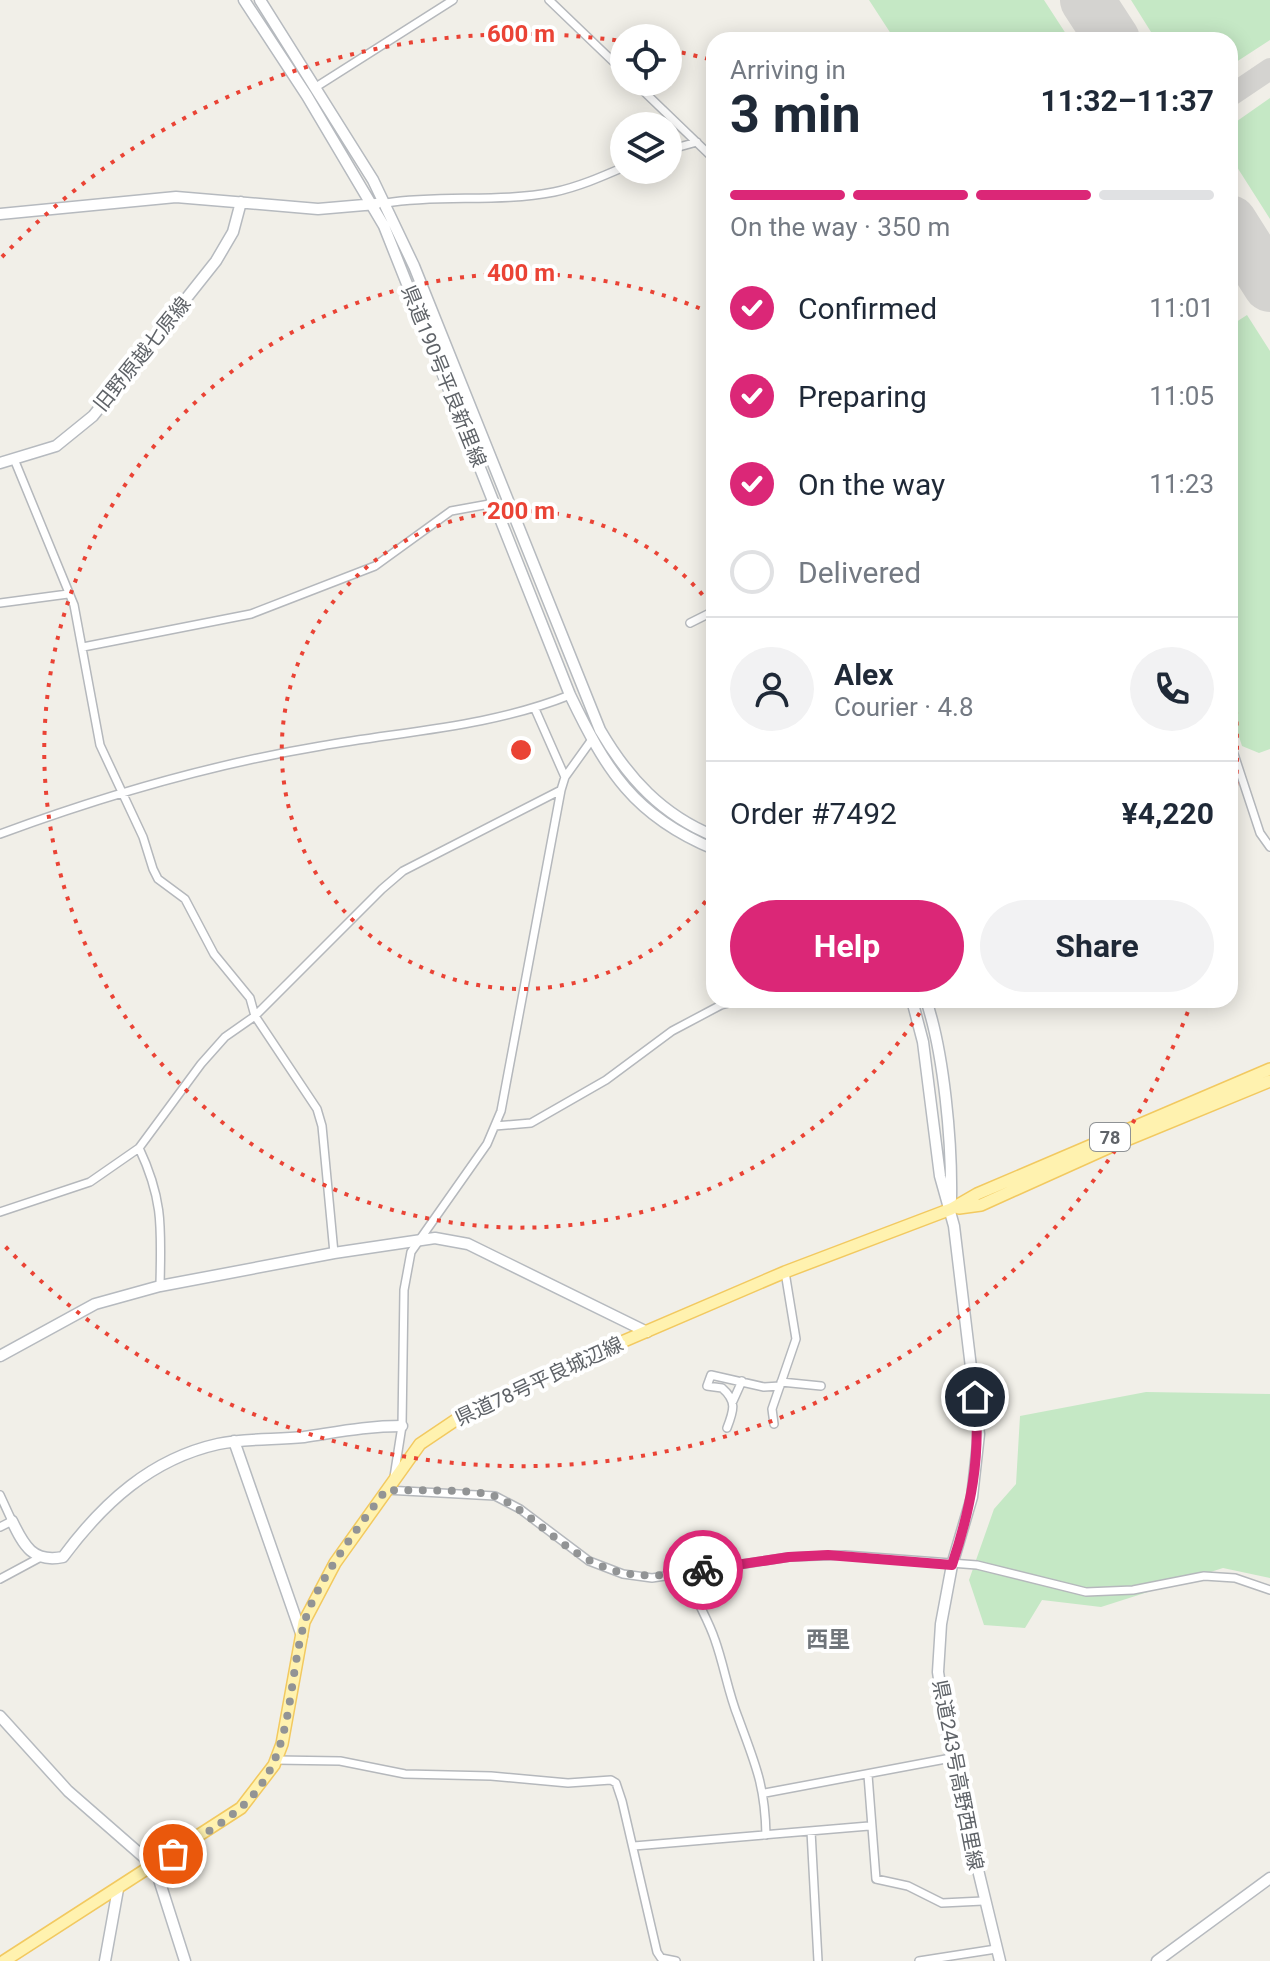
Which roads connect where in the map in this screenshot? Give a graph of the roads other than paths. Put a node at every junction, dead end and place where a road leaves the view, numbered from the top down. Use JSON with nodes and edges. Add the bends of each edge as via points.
{"nodes":[{"id":1,"x":244,"y":0,"type":"edge"},
{"id":2,"x":260,"y":0,"type":"edge"},
{"id":3,"x":453,"y":0,"type":"edge"},
{"id":4,"x":549,"y":0,"type":"edge"},
{"id":5,"x":610,"y":59,"type":"edge"},
{"id":6,"x":316,"y":87,"type":"junction"},
{"id":7,"x":649,"y":96,"type":"edge"},
{"id":8,"x":697,"y":142,"type":"junction"},
{"id":9,"x":682,"y":146,"type":"edge"},
{"id":10,"x":706,"y":151,"type":"edge"},
{"id":11,"x":610,"y":173,"type":"edge"},
{"id":12,"x":241,"y":202,"type":"junction"},
{"id":13,"x":386,"y":203,"type":"junction"},
{"id":14,"x":373,"y":204,"type":"junction"},
{"id":15,"x":0,"y":214,"type":"edge"},
{"id":16,"x":14,"y":459,"type":"junction"},
{"id":17,"x":0,"y":463,"type":"edge"},
{"id":18,"x":495,"y":503,"type":"junction"},
{"id":19,"x":68,"y":594,"type":"junction"},
{"id":20,"x":0,"y":603,"type":"edge"},
{"id":21,"x":706,"y":615,"type":"edge"},
{"id":22,"x":690,"y":623,"type":"dead end"},
{"id":23,"x":83,"y":647,"type":"junction"},
{"id":24,"x":570,"y":695,"type":"junction"},
{"id":25,"x":535,"y":709,"type":"junction"},
{"id":26,"x":600,"y":730,"type":"junction"},
{"id":27,"x":592,"y":740,"type":"junction"},
{"id":28,"x":1238,"y":766,"type":"edge"},
{"id":29,"x":565,"y":777,"type":"junction"},
{"id":30,"x":561,"y":790,"type":"junction"},
{"id":31,"x":120,"y":794,"type":"junction"},
{"id":32,"x":706,"y":832,"type":"edge"},
{"id":33,"x":0,"y":834,"type":"edge"},
{"id":34,"x":706,"y":846,"type":"edge"},
{"id":35,"x":1270,"y":847,"type":"edge"},
{"id":36,"x":715,"y":1008,"type":"edge"},
{"id":37,"x":914,"y":1008,"type":"edge"},
{"id":38,"x":928,"y":1008,"type":"edge"},
{"id":39,"x":255,"y":1016,"type":"junction"},
{"id":40,"x":1270,"y":1069,"type":"edge"},
{"id":41,"x":1270,"y":1081,"type":"edge"},
{"id":42,"x":495,"y":1126,"type":"junction"},
{"id":43,"x":139,"y":1148,"type":"junction"},
{"id":44,"x":951,"y":1209,"type":"junction"},
{"id":45,"x":0,"y":1212,"type":"edge"},
{"id":46,"x":417,"y":1239,"type":"junction"},
{"id":47,"x":334,"y":1253,"type":"junction"},
{"id":48,"x":785,"y":1272,"type":"junction"},
{"id":49,"x":160,"y":1286,"type":"junction"},
{"id":50,"x":647,"y":1332,"type":"junction"},
{"id":51,"x":0,"y":1356,"type":"edge"},
{"id":52,"x":742,"y":1381,"type":"junction"},
{"id":53,"x":780,"y":1384,"type":"junction"},
{"id":54,"x":821,"y":1386,"type":"dead end"},
{"id":55,"x":733,"y":1401,"type":"junction"},
{"id":56,"x":774,"y":1424,"type":"dead end"},
{"id":57,"x":402,"y":1426,"type":"junction"},
{"id":58,"x":727,"y":1428,"type":"dead end"},
{"id":59,"x":234,"y":1441,"type":"junction"},
{"id":60,"x":394,"y":1479,"type":"junction"},
{"id":61,"x":386,"y":1490,"type":"junction"},
{"id":62,"x":0,"y":1495,"type":"edge"},
{"id":63,"x":12,"y":1521,"type":"junction"},
{"id":64,"x":0,"y":1527,"type":"edge"},
{"id":65,"x":39,"y":1558,"type":"junction"},
{"id":66,"x":952,"y":1565,"type":"junction"},
{"id":67,"x":687,"y":1573,"type":"junction"},
{"id":68,"x":0,"y":1579,"type":"edge"},
{"id":69,"x":1270,"y":1590,"type":"edge"},
{"id":70,"x":302,"y":1636,"type":"junction"},
{"id":71,"x":0,"y":1716,"type":"edge"},
{"id":72,"x":951,"y":1758,"type":"junction"},
{"id":73,"x":276,"y":1760,"type":"junction"},
{"id":74,"x":868,"y":1775,"type":"junction"},
{"id":75,"x":765,"y":1793,"type":"junction"},
{"id":76,"x":869,"y":1826,"type":"junction"},
{"id":77,"x":811,"y":1831,"type":"junction"},
{"id":78,"x":766,"y":1835,"type":"junction"},
{"id":79,"x":634,"y":1846,"type":"junction"},
{"id":80,"x":155,"y":1867,"type":"junction"},
{"id":81,"x":1270,"y":1878,"type":"edge"},
{"id":82,"x":118,"y":1889,"type":"junction"},
{"id":83,"x":983,"y":1901,"type":"junction"},
{"id":84,"x":996,"y":1949,"type":"junction"},
{"id":85,"x":4,"y":1961,"type":"edge"},
{"id":86,"x":105,"y":1961,"type":"edge"},
{"id":87,"x":185,"y":1961,"type":"edge"},
{"id":88,"x":676,"y":1961,"type":"edge"},
{"id":89,"x":818,"y":1961,"type":"edge"},
{"id":90,"x":919,"y":1961,"type":"edge"},
{"id":91,"x":1000,"y":1961,"type":"edge"},
{"id":92,"x":1157,"y":1961,"type":"edge"}],
"edges":[{"from":1,"to":14,"type":"main road"},
{"from":2,"to":6,"type":"main road"},
{"from":3,"to":6,"type":"street"},
{"from":4,"to":5,"type":"street"},
{"from":6,"to":13,"type":"main road"},
{"from":7,"to":8,"type":"street"},
{"from":8,"to":9,"type":"street"},
{"from":8,"to":10,"type":"street"},
{"from":11,"to":13,"type":"street","via":[[537,195]]},
{"from":12,"to":14,"type":"main road","via":[[318,209]]},
{"from":12,"to":15,"type":"main road","via":[[176,197]]},
{"from":12,"to":16,"type":"main road","name":"旧野原越七原線","via":[[233,232],[216,261],[93,416],[56,446]]},
{"from":13,"to":14,"type":"main road"},
{"from":13,"to":26,"type":"main road","name":"県道190号平良新里線"},
{"from":14,"to":18,"type":"main road","name":"県道190号平良新里線"},
{"from":16,"to":17,"type":"main road","name":"旧野原越七原線"},
{"from":16,"to":19,"type":"street"},
{"from":18,"to":23,"type":"street","via":[[451,511],[375,566],[251,614]]},
{"from":18,"to":24,"type":"main road","name":"県道190号平良新里線"},
{"from":19,"to":20,"type":"street"},
{"from":19,"to":23,"type":"street"},
{"from":21,"to":22,"type":"street"},
{"from":23,"to":31,"type":"street","via":[[95,729]]},
{"from":24,"to":25,"type":"street"},
{"from":24,"to":27,"type":"main road","name":"県道190号平良新里線"},
{"from":25,"to":29,"type":"street"},
{"from":25,"to":31,"type":"street","via":[[499,720],[318,746]]},
{"from":26,"to":27,"type":"street"},
{"from":26,"to":32,"type":"main road","name":"県道190号平良新里線","via":[[649,797]]},
{"from":27,"to":29,"type":"street"},
{"from":27,"to":34,"type":"main road","name":"県道190号平良新里線","via":[[640,806],[678,834]]},
{"from":28,"to":35,"type":"street","via":[[1260,833]]},
{"from":29,"to":30,"type":"street"},
{"from":30,"to":39,"type":"street","via":[[403,871]]},
{"from":30,"to":42,"type":"street","via":[[507,1090]]},
{"from":31,"to":33,"type":"street"},
{"from":31,"to":39,"type":"street","via":[[158,879],[185,899],[214,954],[250,998]]},
{"from":36,"to":42,"type":"street","via":[[531,1123]]},
{"from":37,"to":44,"type":"main road","via":[[940,1176]]},
{"from":38,"to":44,"type":"main road","via":[[952,1172]]},
{"from":39,"to":43,"type":"street","via":[[225,1037],[201,1064]]},
{"from":39,"to":47,"type":"street","via":[[317,1109]]},
{"from":40,"to":44,"type":"main road","name":"県道78号平良城辺線","number":"78"},
{"from":41,"to":44,"type":"main road","name":"県道78号平良城辺線","number":"78","via":[[981,1205]]},
{"from":42,"to":46,"type":"street"},
{"from":43,"to":45,"type":"street","via":[[90,1182]]},
{"from":43,"to":49,"type":"street","via":[[155,1181],[161,1211]]},
{"from":44,"to":48,"type":"main road","name":"県道78号平良城辺線","number":"78"},
{"from":44,"to":66,"type":"main road","name":"県道243号高野西里線","via":[[979,1434],[972,1497]]},
{"from":46,"to":47,"type":"main road"},
{"from":46,"to":50,"type":"main road","via":[[468,1244]]},
{"from":46,"to":57,"type":"street","via":[[404,1290]]},
{"from":47,"to":49,"type":"main road"},
{"from":48,"to":50,"type":"main road","name":"県道78号平良城辺線","number":"78"},
{"from":48,"to":53,"type":"street","via":[[796,1339]]},
{"from":49,"to":51,"type":"main road","via":[[95,1304]]},
{"from":50,"to":60,"type":"main road","name":"県道78号平良城辺線","number":"78","via":[[445,1424],[420,1444]]},
{"from":52,"to":53,"type":"street","via":[[764,1387]]},
{"from":52,"to":55,"type":"street"},
{"from":52,"to":55,"type":"street","via":[[711,1375],[707,1380],[707,1386],[722,1388]]},
{"from":53,"to":54,"type":"street"},
{"from":53,"to":56,"type":"street","via":[[772,1409]]},
{"from":55,"to":58,"type":"street"},
{"from":57,"to":59,"type":"main road"},
{"from":57,"to":60,"type":"street"},
{"from":59,"to":65,"type":"main road","via":[[147,1470],[63,1557]]},
{"from":59,"to":70,"type":"main road"},
{"from":60,"to":61,"type":"main road","name":"県道78号平良城辺線","number":"78"},
{"from":61,"to":67,"type":"street","via":[[495,1496],[589,1561],[652,1578]]},
{"from":61,"to":70,"type":"main road","name":"県道78号平良城辺線","number":"78","via":[[335,1563]]},
{"from":62,"to":63,"type":"street"},
{"from":63,"to":64,"type":"street"},
{"from":63,"to":65,"type":"main road","via":[[25,1549]]},
{"from":65,"to":68,"type":"street"},
{"from":66,"to":67,"type":"street","via":[[810,1556]]},
{"from":66,"to":69,"type":"street","via":[[977,1565],[1086,1592],[1133,1590],[1204,1576],[1235,1578]]},
{"from":66,"to":72,"type":"main road","name":"県道243号高野西里線","via":[[938,1648]]},
{"from":67,"to":75,"type":"street","via":[[694,1600],[715,1637]]},
{"from":70,"to":73,"type":"main road","name":"県道78号平良城辺線","number":"78"},
{"from":71,"to":80,"type":"main road","via":[[68,1791]]},
{"from":72,"to":74,"type":"street"},
{"from":72,"to":83,"type":"main road","name":"県道243号高野西里線"},
{"from":73,"to":79,"type":"street","via":[[340,1761],[405,1774],[568,1783],[611,1780]]},
{"from":73,"to":80,"type":"main road","name":"県道78号平良城辺線","number":"78","via":[[241,1808]]},
{"from":74,"to":75,"type":"street"},
{"from":74,"to":76,"type":"street"},
{"from":75,"to":78,"type":"street"},
{"from":76,"to":77,"type":"street"},
{"from":76,"to":83,"type":"street","via":[[874,1874],[880,1882],[908,1886],[942,1903]]},
{"from":77,"to":78,"type":"street"},
{"from":77,"to":89,"type":"street"},
{"from":78,"to":79,"type":"street"},
{"from":79,"to":88,"type":"street","via":[[657,1952]]},
{"from":80,"to":82,"type":"main road","name":"県道78号平良城辺線","number":"78"},
{"from":80,"to":87,"type":"main road"},
{"from":81,"to":92,"type":"main road"},
{"from":82,"to":85,"type":"main road","name":"県道78号平良城辺線","number":"78"},
{"from":82,"to":86,"type":"main road"},
{"from":83,"to":84,"type":"main road","name":"県道243号高野西里線"},
{"from":84,"to":90,"type":"street"},
{"from":84,"to":91,"type":"main road","name":"県道243号高野西里線"}]}
